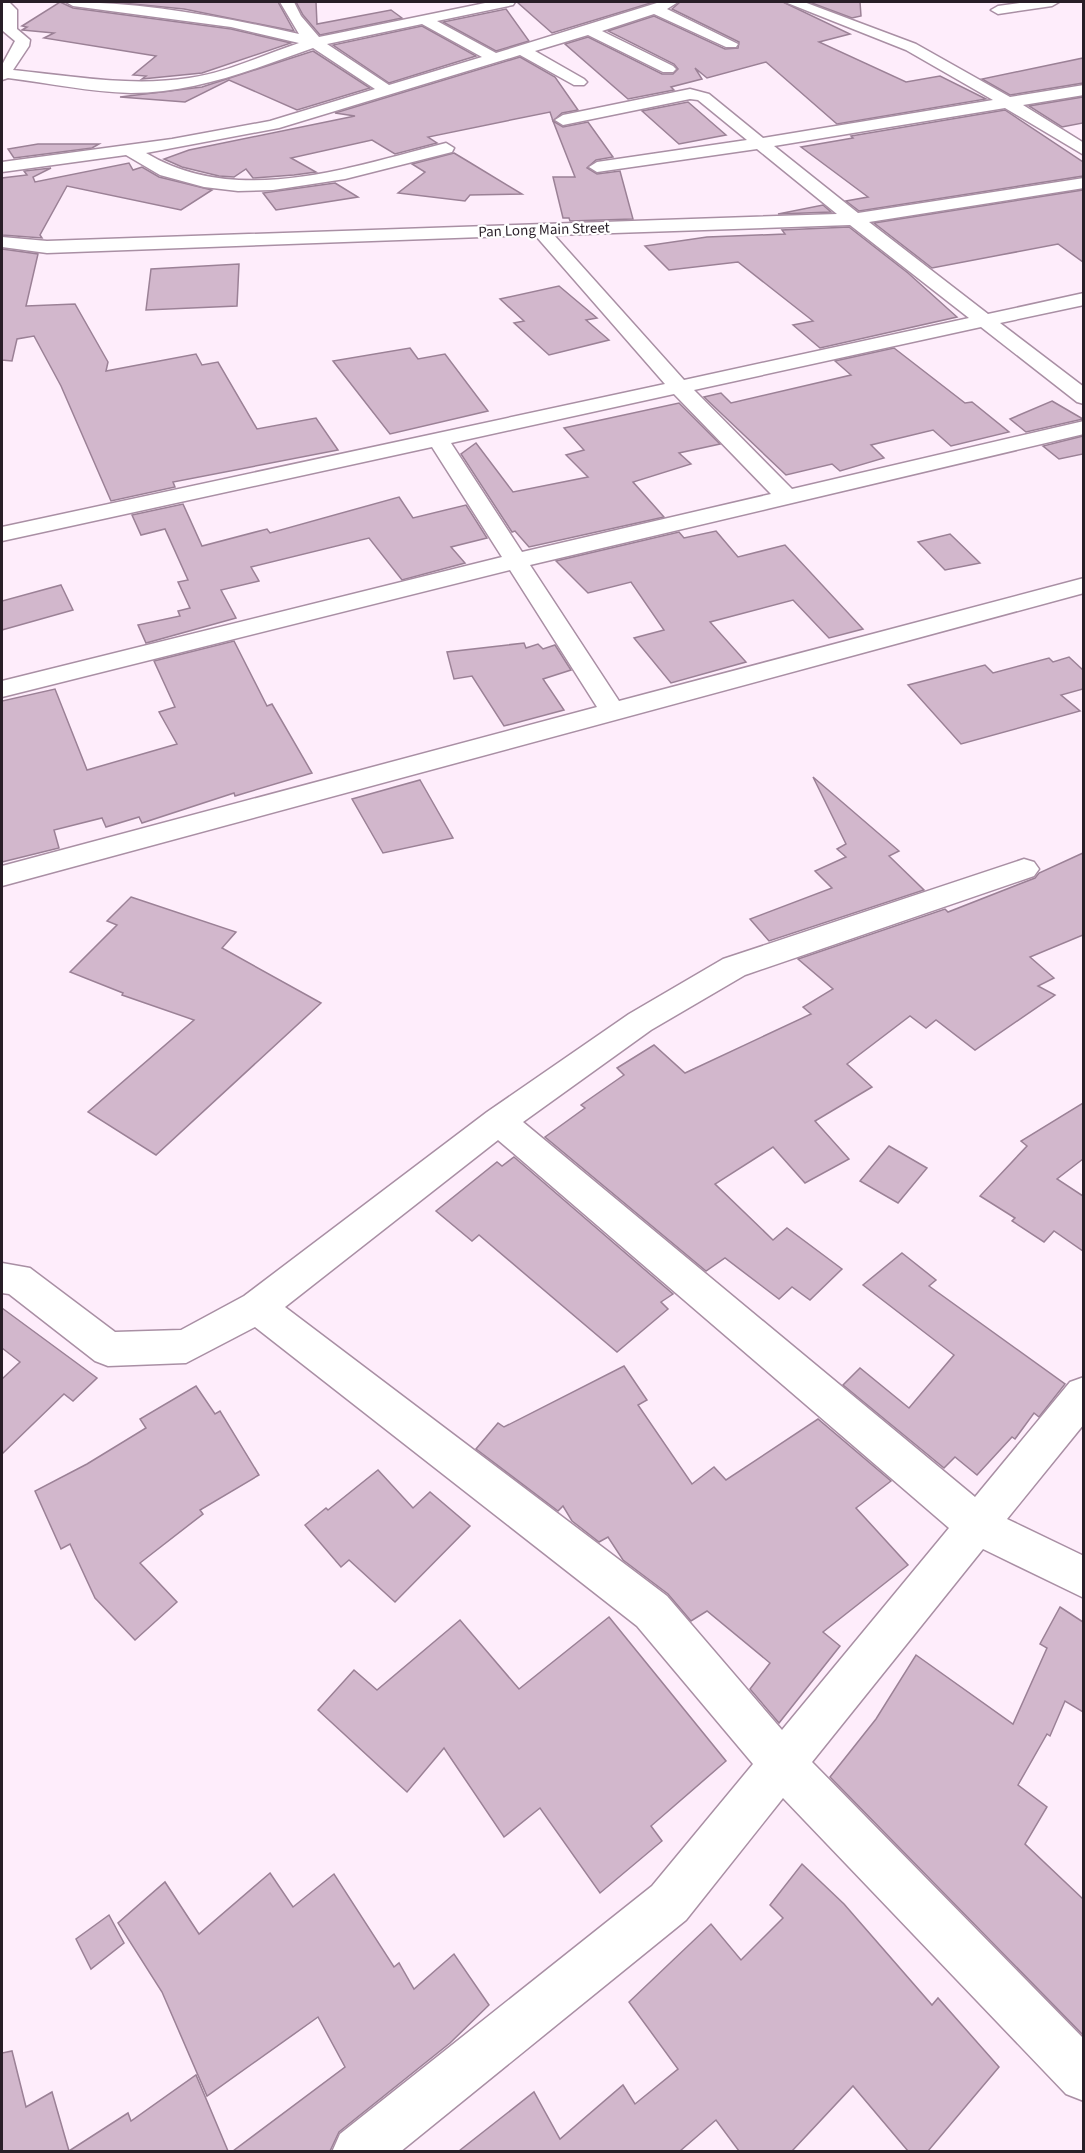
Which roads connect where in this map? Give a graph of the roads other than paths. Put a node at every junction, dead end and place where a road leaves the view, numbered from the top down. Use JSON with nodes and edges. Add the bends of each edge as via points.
{"nodes":[{"id":1,"x":2,"y":2,"type":"edge"},
{"id":2,"x":74,"y":2,"type":"edge"},
{"id":3,"x":287,"y":2,"type":"edge"},
{"id":4,"x":508,"y":2,"type":"edge"},
{"id":5,"x":671,"y":2,"type":"edge"},
{"id":6,"x":792,"y":2,"type":"edge"},
{"id":7,"x":1052,"y":2,"type":"edge"},
{"id":8,"x":655,"y":9,"type":"junction"},
{"id":9,"x":998,"y":10,"type":"dead end"},
{"id":10,"x":424,"y":20,"type":"junction"},
{"id":11,"x":589,"y":30,"type":"junction"},
{"id":12,"x":315,"y":42,"type":"junction"},
{"id":13,"x":731,"y":44,"type":"dead end"},
{"id":14,"x":520,"y":48,"type":"junction"},
{"id":15,"x":492,"y":57,"type":"junction"},
{"id":16,"x":668,"y":69,"type":"dead end"},
{"id":17,"x":3,"y":74,"type":"edge"},
{"id":18,"x":579,"y":82,"type":"dead end"},
{"id":19,"x":1083,"y":90,"type":"edge"},
{"id":20,"x":388,"y":91,"type":"junction"},
{"id":21,"x":1010,"y":103,"type":"junction"},
{"id":22,"x":563,"y":120,"type":"dead end"},
{"id":23,"x":762,"y":142,"type":"junction"},
{"id":24,"x":446,"y":148,"type":"dead end"},
{"id":25,"x":131,"y":150,"type":"junction"},
{"id":26,"x":1083,"y":150,"type":"edge"},
{"id":27,"x":4,"y":164,"type":"edge"},
{"id":28,"x":597,"y":167,"type":"dead end"},
{"id":29,"x":1083,"y":183,"type":"edge"},
{"id":30,"x":854,"y":219,"type":"junction"},
{"id":31,"x":540,"y":230,"type":"junction"},
{"id":32,"x":2,"y":243,"type":"edge"},
{"id":33,"x":1083,"y":299,"type":"edge"},
{"id":34,"x":987,"y":320,"type":"junction"},
{"id":35,"x":680,"y":387,"type":"junction"},
{"id":36,"x":1083,"y":398,"type":"edge"},
{"id":37,"x":1083,"y":427,"type":"edge"},
{"id":38,"x":438,"y":439,"type":"junction"},
{"id":39,"x":787,"y":497,"type":"junction"},
{"id":40,"x":2,"y":534,"type":"edge"},
{"id":41,"x":516,"y":561,"type":"junction"},
{"id":42,"x":1083,"y":585,"type":"edge"},
{"id":43,"x":2,"y":689,"type":"edge"},
{"id":44,"x":612,"y":711,"type":"junction"},
{"id":45,"x":1024,"y":869,"type":"dead end"},
{"id":46,"x":2,"y":876,"type":"edge"},
{"id":47,"x":499,"y":1121,"type":"junction"},
{"id":48,"x":2,"y":1278,"type":"edge"},
{"id":49,"x":257,"y":1307,"type":"junction"},
{"id":50,"x":1083,"y":1394,"type":"edge"},
{"id":51,"x":977,"y":1525,"type":"junction"},
{"id":52,"x":1083,"y":1578,"type":"edge"},
{"id":53,"x":782,"y":1764,"type":"junction"},
{"id":54,"x":1083,"y":2076,"type":"edge"},
{"id":55,"x":358,"y":2151,"type":"edge"}],
"edges":[{"from":1,"to":17,"type":"street","via":[[10,10],[10,31],[23,40]]},
{"from":2,"to":12,"type":"street","via":[[231,23]]},
{"from":3,"to":12,"type":"street","via":[[291,14]]},
{"from":4,"to":10,"type":"street"},
{"from":5,"to":8,"type":"street"},
{"from":6,"to":21,"type":"street","via":[[911,47]]},
{"from":7,"to":9,"type":"street"},
{"from":8,"to":11,"type":"street"},
{"from":8,"to":13,"type":"street"},
{"from":10,"to":12,"type":"street"},
{"from":10,"to":15,"type":"street"},
{"from":11,"to":14,"type":"street"},
{"from":11,"to":16,"type":"street"},
{"from":12,"to":17,"type":"street","via":[[217,77],[147,88]]},
{"from":12,"to":20,"type":"street"},
{"from":14,"to":15,"type":"street"},
{"from":14,"to":18,"type":"street"},
{"from":15,"to":20,"type":"street"},
{"from":19,"to":21,"type":"street"},
{"from":20,"to":25,"type":"street","via":[[273,125]]},
{"from":21,"to":23,"type":"street"},
{"from":21,"to":26,"type":"street"},
{"from":22,"to":23,"type":"street","via":[[696,94]]},
{"from":23,"to":28,"type":"street"},
{"from":23,"to":30,"type":"street"},
{"from":24,"to":25,"type":"street","via":[[308,179],[238,186],[170,173]]},
{"from":25,"to":27,"type":"street"},
{"from":29,"to":30,"type":"street","name":"Pan Long Main Street"},
{"from":30,"to":31,"type":"street","name":"Pan Long Main Street"},
{"from":30,"to":34,"type":"street"},
{"from":31,"to":32,"type":"street","name":"Pan Long Main Street","via":[[47,247]]},
{"from":31,"to":35,"type":"street"},
{"from":33,"to":34,"type":"street"},
{"from":34,"to":35,"type":"street"},
{"from":34,"to":36,"type":"street"},
{"from":35,"to":38,"type":"street"},
{"from":35,"to":39,"type":"street"},
{"from":37,"to":39,"type":"street"},
{"from":38,"to":40,"type":"street"},
{"from":38,"to":41,"type":"street"},
{"from":39,"to":41,"type":"street"},
{"from":41,"to":43,"type":"street"},
{"from":41,"to":44,"type":"street"},
{"from":42,"to":44,"type":"street"},
{"from":44,"to":46,"type":"street"},
{"from":45,"to":47,"type":"street","via":[[734,967],[640,1022]]},
{"from":47,"to":49,"type":"street"},
{"from":47,"to":51,"type":"street"},
{"from":48,"to":49,"type":"street","via":[[17,1279],[108,1349],[186,1346]]},
{"from":49,"to":53,"type":"street","via":[[652,1611]]},
{"from":50,"to":51,"type":"street"},
{"from":51,"to":52,"type":"street"},
{"from":51,"to":53,"type":"street"},
{"from":53,"to":54,"type":"street"},
{"from":53,"to":55,"type":"street","via":[[669,1903]]}]}
